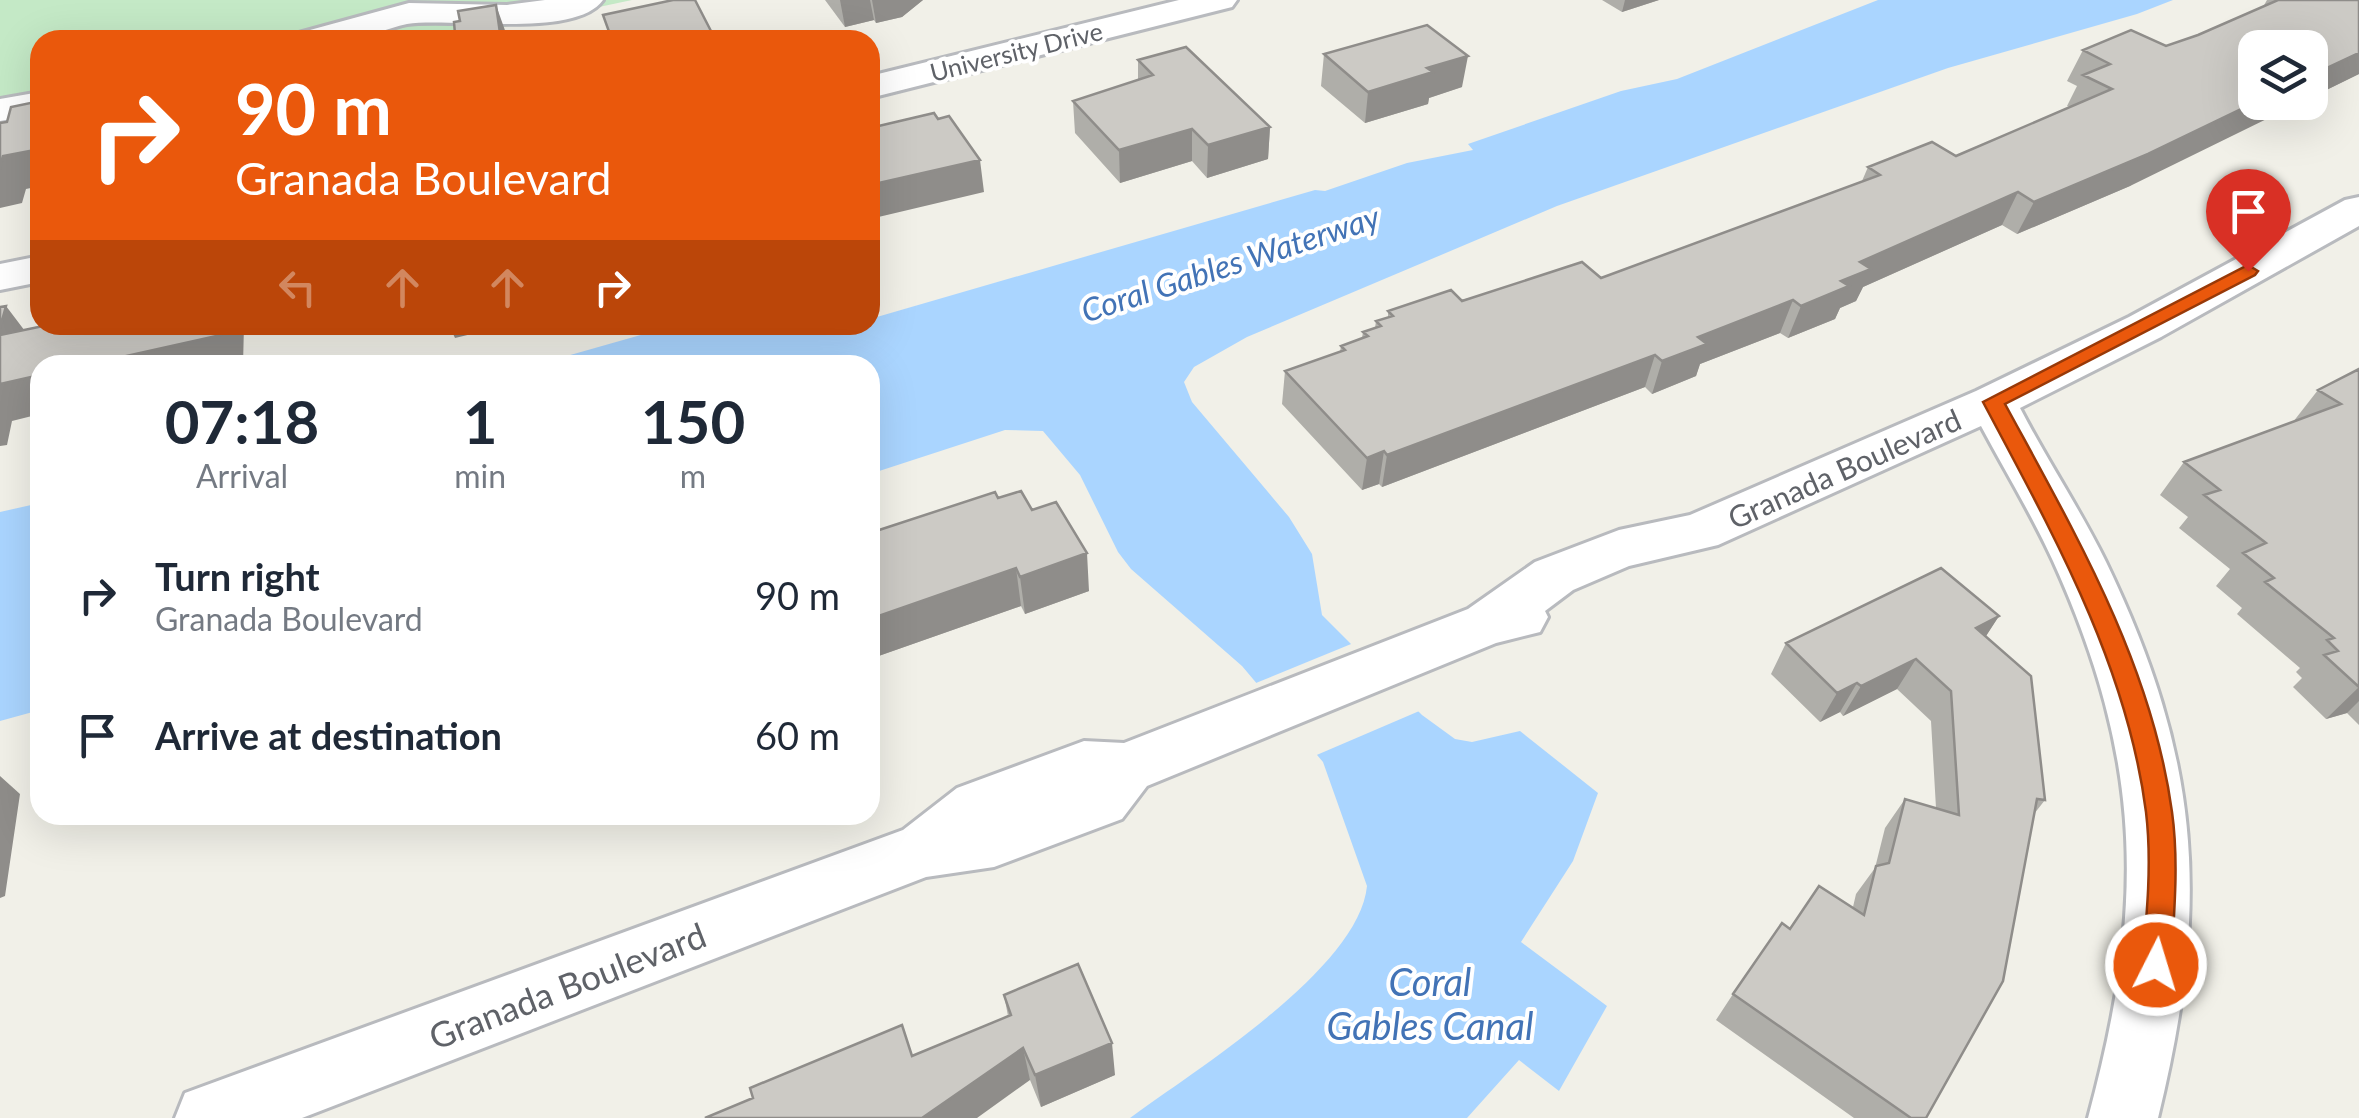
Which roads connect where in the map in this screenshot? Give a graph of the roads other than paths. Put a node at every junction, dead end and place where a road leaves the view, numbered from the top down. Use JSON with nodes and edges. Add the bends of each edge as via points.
{"nodes":[{"id":1,"x":586,"y":0,"type":"edge"},
{"id":2,"x":1220,"y":0,"type":"edge"},
{"id":3,"x":349,"y":30,"type":"edge"},
{"id":4,"x":880,"y":84,"type":"edge"},
{"id":5,"x":30,"y":105,"type":"edge"},
{"id":6,"x":0,"y":110,"type":"edge"},
{"id":7,"x":2353,"y":220,"type":"edge"},
{"id":8,"x":30,"y":271,"type":"edge"},
{"id":9,"x":0,"y":276,"type":"edge"},
{"id":10,"x":1994,"y":402,"type":"junction"},
{"id":11,"x":210,"y":1118,"type":"edge"},
{"id":12,"x":2123,"y":1118,"type":"edge"}],
"edges":[{"from":1,"to":3,"type":"street","via":[[523,14],[409,14]]},
{"from":2,"to":4,"type":"street","name":"University Drive"},
{"from":5,"to":6,"type":"street"},
{"from":7,"to":10,"type":"street","name":"Granada Boulevard"},
{"from":8,"to":9,"type":"street"},
{"from":10,"to":11,"type":"street","name":"Granada Boulevard","via":[[1700,532],[1646,575],[1594,597],[1486,624],[1126,768],[1100,800],[994,840],[924,850]]},
{"from":10,"to":12,"type":"street","via":[[2100,606],[2151,767],[2159,812],[2159,932]]}]}
